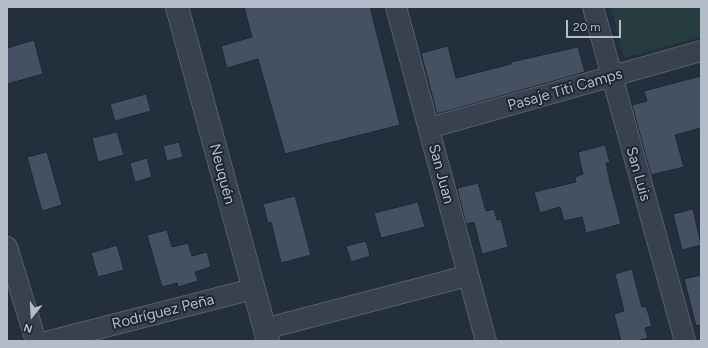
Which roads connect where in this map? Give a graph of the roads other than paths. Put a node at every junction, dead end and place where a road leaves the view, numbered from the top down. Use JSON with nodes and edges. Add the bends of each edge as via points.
{"nodes":[{"id":1,"x":177,"y":7,"type":"edge"},
{"id":2,"x":396,"y":7,"type":"edge"},
{"id":3,"x":593,"y":7,"type":"edge"},
{"id":4,"x":701,"y":52,"type":"edge"},
{"id":5,"x":611,"y":76,"type":"junction"},
{"id":6,"x":429,"y":128,"type":"junction"},
{"id":7,"x":7,"y":247,"type":"edge"},
{"id":8,"x":467,"y":276,"type":"junction"},
{"id":9,"x":252,"y":289,"type":"junction"},
{"id":10,"x":266,"y":335,"type":"edge"},
{"id":11,"x":36,"y":341,"type":"edge"},
{"id":12,"x":50,"y":341,"type":"edge"},
{"id":13,"x":486,"y":341,"type":"edge"},
{"id":14,"x":685,"y":341,"type":"edge"}],
"edges":[{"from":1,"to":9,"type":"street","name":"Neuquén"},
{"from":2,"to":6,"type":"street","name":"San Juan"},
{"from":3,"to":5,"type":"street","name":"San Luis"},
{"from":4,"to":5,"type":"street","name":"Pasaje Titi Camps"},
{"from":5,"to":6,"type":"street","name":"Pasaje Titi Camps"},
{"from":5,"to":14,"type":"street","name":"San Luis"},
{"from":6,"to":8,"type":"street","name":"San Juan"},
{"from":7,"to":11,"type":"street"},
{"from":8,"to":10,"type":"street"},
{"from":8,"to":13,"type":"street","name":"San Juan"},
{"from":9,"to":10,"type":"street","name":"Neuquén"},
{"from":9,"to":12,"type":"street","name":"Rodríguez Peña"}]}
